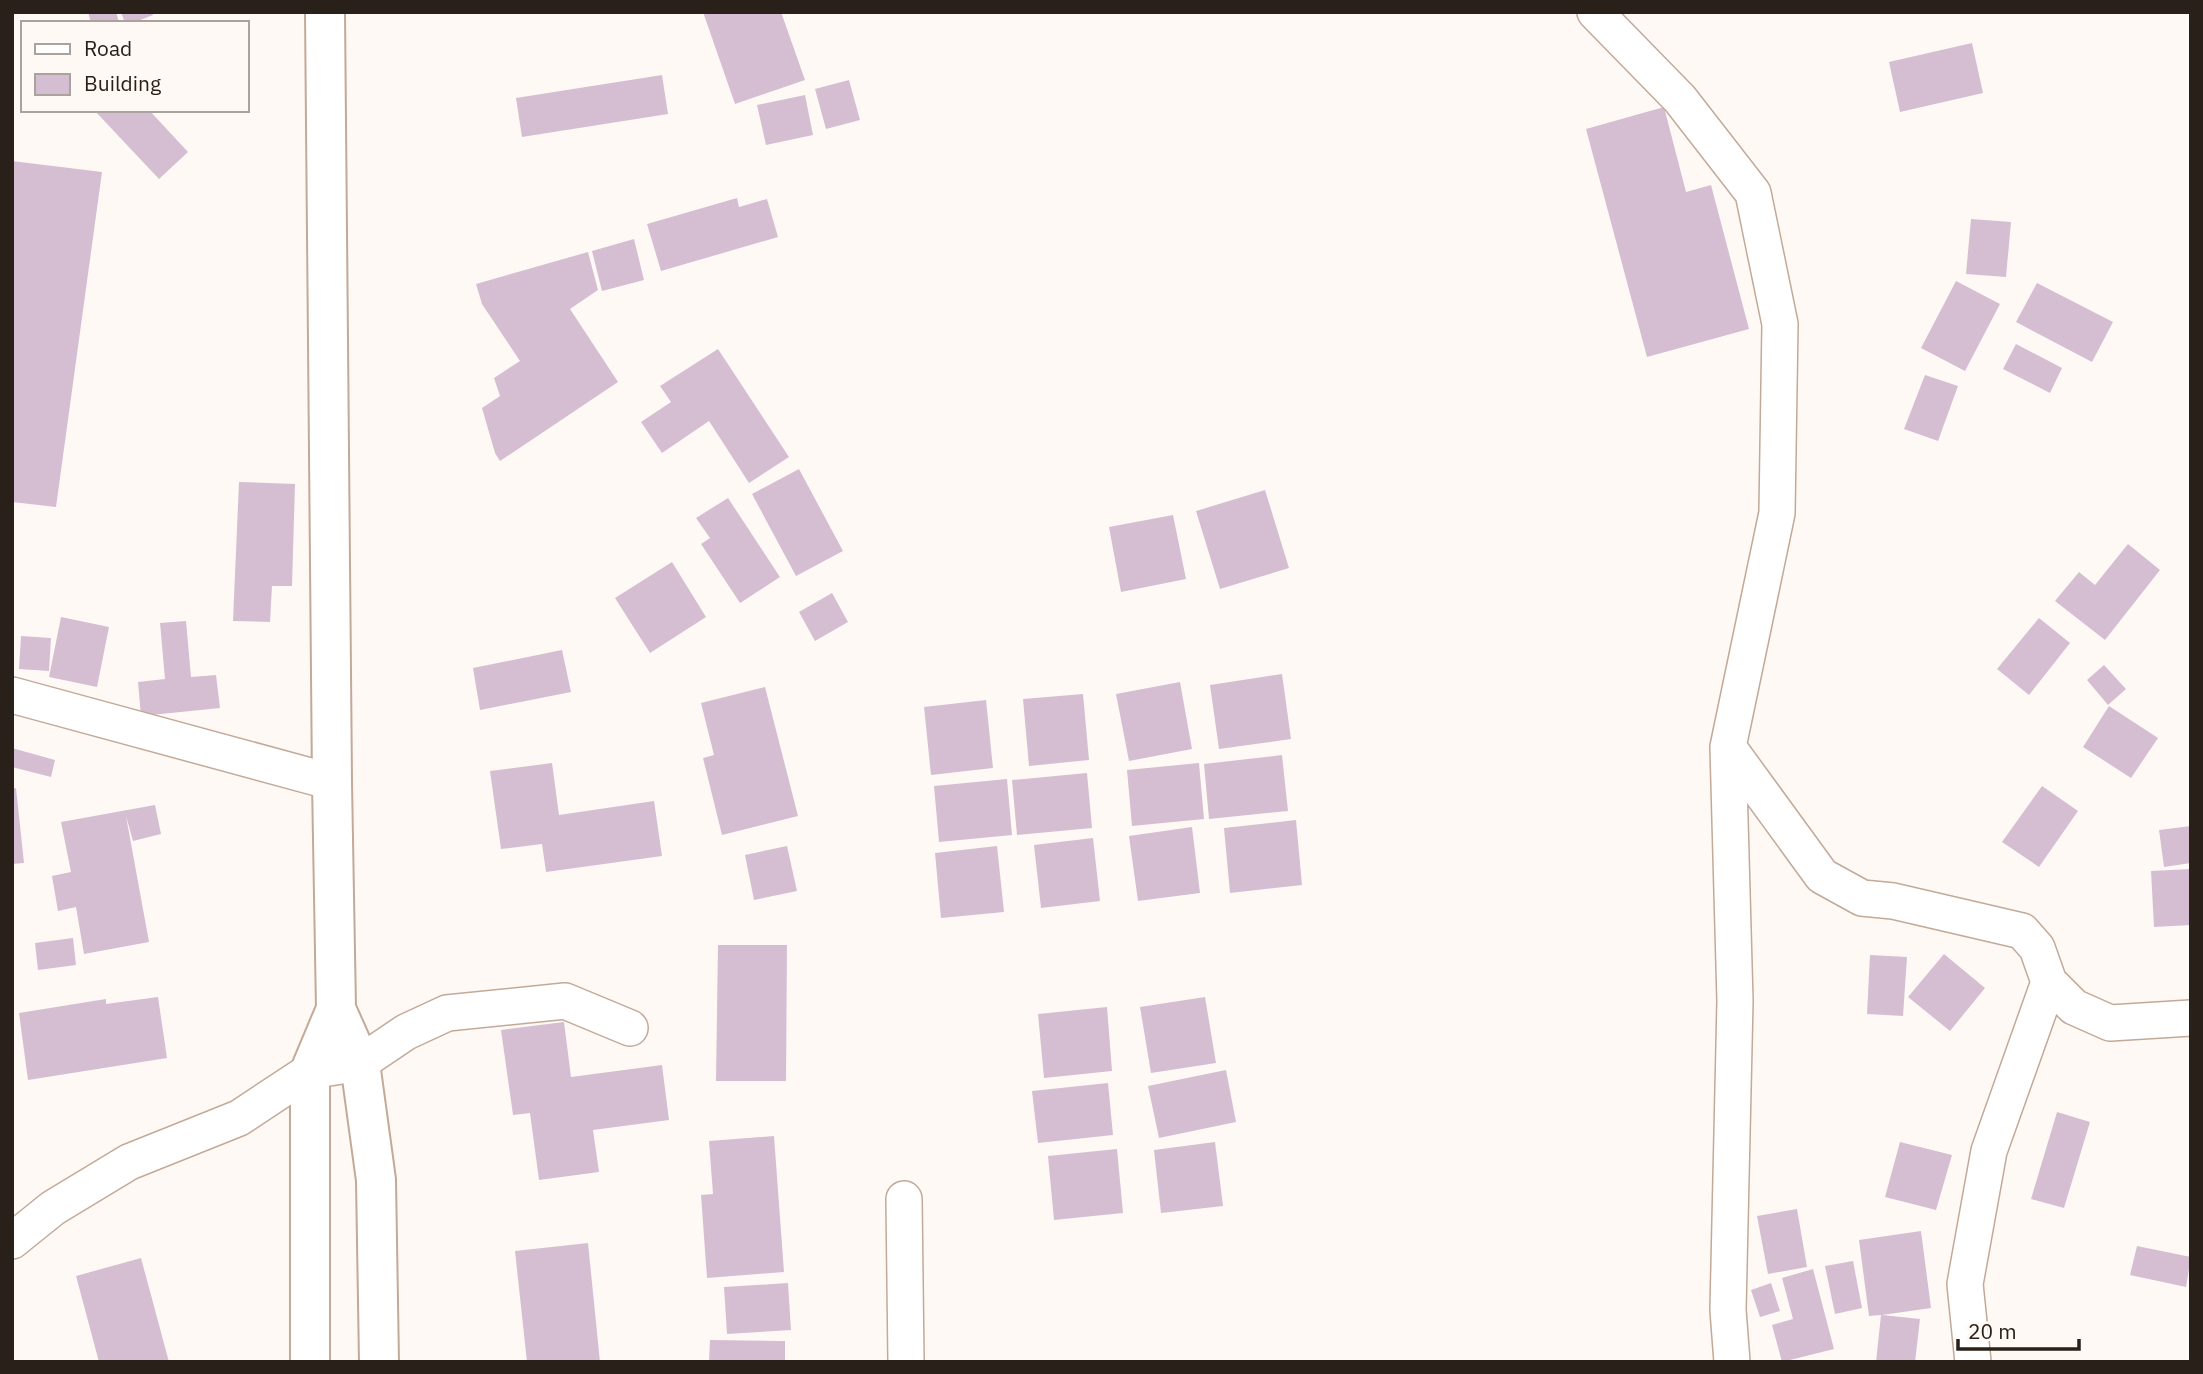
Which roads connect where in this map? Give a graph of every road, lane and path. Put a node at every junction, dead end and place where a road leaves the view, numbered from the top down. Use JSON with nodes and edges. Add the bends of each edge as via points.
{"nodes":[{"id":1,"x":324,"y":12,"type":"edge"},
{"id":2,"x":1595,"y":12,"type":"edge"},
{"id":3,"x":12,"y":695,"type":"edge"},
{"id":4,"x":1728,"y":747,"type":"junction"},
{"id":5,"x":332,"y":782,"type":"junction"},
{"id":6,"x":2049,"y":982,"type":"junction"},
{"id":7,"x":336,"y":1009,"type":"junction"},
{"id":8,"x":2191,"y":1018,"type":"edge"},
{"id":9,"x":630,"y":1028,"type":"dead end"},
{"id":10,"x":360,"y":1063,"type":"junction"},
{"id":11,"x":310,"y":1071,"type":"junction"},
{"id":12,"x":904,"y":1199,"type":"dead end"},
{"id":13,"x":12,"y":1241,"type":"edge"},
{"id":14,"x":310,"y":1362,"type":"edge"},
{"id":15,"x":379,"y":1362,"type":"edge"},
{"id":16,"x":905,"y":1362,"type":"edge"},
{"id":17,"x":1732,"y":1362,"type":"edge"},
{"id":18,"x":1973,"y":1362,"type":"edge"}],
"edges":[{"from":1,"to":5,"type":"highway"},
{"from":2,"to":4,"type":"street","via":[[1680,99],[1753,193],[1780,324],[1777,513]]},
{"from":3,"to":5,"type":"street"},
{"from":4,"to":6,"type":"street","via":[[1822,876],[1862,898],[2022,931],[2037,948]]},
{"from":4,"to":17,"type":"street","via":[[1735,1000],[1728,1310]]},
{"from":5,"to":7,"type":"highway"},
{"from":6,"to":8,"type":"street","via":[[2074,1007],[2110,1023]]},
{"from":6,"to":18,"type":"street","via":[[1989,1151],[1965,1284]]},
{"from":7,"to":10,"type":"highway"},
{"from":7,"to":11,"type":"highway"},
{"from":9,"to":10,"type":"street","via":[[565,1001],[447,1013],[406,1032]]},
{"from":10,"to":11,"type":"street"},
{"from":10,"to":15,"type":"highway","via":[[376,1180]]},
{"from":11,"to":13,"type":"street","via":[[239,1118],[129,1162],[52,1208]]},
{"from":11,"to":14,"type":"highway"},
{"from":12,"to":16,"type":"street"}]}
